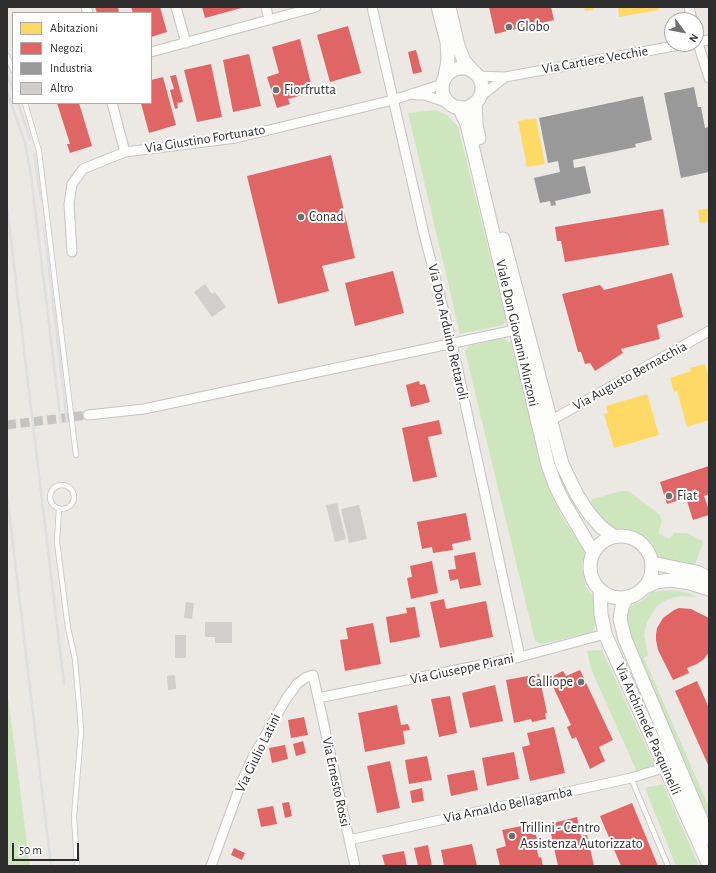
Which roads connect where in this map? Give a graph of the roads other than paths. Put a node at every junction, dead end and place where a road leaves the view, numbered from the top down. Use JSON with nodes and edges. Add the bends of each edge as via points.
{"nodes":[{"id":1,"x":176,"y":7,"type":"edge"},
{"id":2,"x":266,"y":7,"type":"edge"},
{"id":3,"x":316,"y":7,"type":"edge"},
{"id":4,"x":372,"y":7,"type":"edge"},
{"id":5,"x":438,"y":7,"type":"edge"},
{"id":6,"x":449,"y":7,"type":"edge"},
{"id":7,"x":269,"y":20,"type":"junction"},
{"id":8,"x":186,"y":42,"type":"junction"},
{"id":9,"x":664,"y":48,"type":"edge"},
{"id":10,"x":152,"y":52,"type":"edge"},
{"id":11,"x":700,"y":52,"type":"edge"},
{"id":12,"x":7,"y":56,"type":"edge"},
{"id":13,"x":12,"y":68,"type":"edge"},
{"id":14,"x":476,"y":73,"type":"junction"},
{"id":15,"x":505,"y":77,"type":"junction"},
{"id":16,"x":709,"y":78,"type":"edge"},
{"id":17,"x":444,"y":81,"type":"junction"},
{"id":18,"x":413,"y":94,"type":"junction"},
{"id":19,"x":393,"y":100,"type":"junction"},
{"id":20,"x":477,"y":100,"type":"junction"},
{"id":21,"x":25,"y":104,"type":"edge"},
{"id":22,"x":112,"y":104,"type":"edge"},
{"id":23,"x":455,"y":106,"type":"junction"},
{"id":24,"x":125,"y":152,"type":"junction"},
{"id":25,"x":72,"y":252,"type":"dead end"},
{"id":26,"x":515,"y":330,"type":"junction"},
{"id":27,"x":709,"y":331,"type":"edge"},
{"id":28,"x":452,"y":343,"type":"junction"},
{"id":29,"x":88,"y":415,"type":"tunnel mouth"},
{"id":30,"x":550,"y":421,"type":"junction"},
{"id":31,"x":76,"y":455,"type":"dead end"},
{"id":32,"x":59,"y":508,"type":"junction"},
{"id":33,"x":613,"y":536,"type":"junction"},
{"id":34,"x":593,"y":552,"type":"junction"},
{"id":35,"x":652,"y":563,"type":"junction"},
{"id":36,"x":709,"y":578,"type":"edge"},
{"id":37,"x":645,"y":587,"type":"junction"},
{"id":38,"x":709,"y":589,"type":"edge"},
{"id":39,"x":600,"y":591,"type":"junction"},
{"id":40,"x":627,"y":597,"type":"junction"},
{"id":41,"x":605,"y":634,"type":"junction"},
{"id":42,"x":520,"y":657,"type":"junction"},
{"id":43,"x":318,"y":698,"type":"junction"},
{"id":44,"x":666,"y":767,"type":"junction"},
{"id":45,"x":631,"y":778,"type":"junction"},
{"id":46,"x":709,"y":838,"type":"edge"},
{"id":47,"x":349,"y":840,"type":"junction"},
{"id":48,"x":709,"y":864,"type":"edge"},
{"id":49,"x":76,"y":866,"type":"edge"},
{"id":50,"x":211,"y":866,"type":"edge"},
{"id":51,"x":355,"y":866,"type":"edge"},
{"id":52,"x":668,"y":866,"type":"edge"}],
"edges":[{"from":1,"to":8,"type":"street"},
{"from":2,"to":7,"type":"street"},
{"from":3,"to":7,"type":"street"},
{"from":4,"to":19,"type":"street","name":"Via Don Arduino Rettaroli"},
{"from":5,"to":17,"type":"main road","name":"Viale Don Giovanni Minzoni","via":[[447,42],[448,60]]},
{"from":6,"to":14,"type":"main road","via":[[464,61]]},
{"from":7,"to":8,"type":"street"},
{"from":8,"to":10,"type":"street"},
{"from":9,"to":15,"type":"street","name":"Via Cartiere Vecchie"},
{"from":11,"to":16,"type":"street"},
{"from":12,"to":13,"type":"lane"},
{"from":14,"to":15,"type":"street","name":"Via Cartiere Vecchie"},
{"from":14,"to":17,"type":"main road","via":[[467,68],[455,69]]},
{"from":14,"to":20,"type":"main road","name":"Viale Don Giovanni Minzoni","via":[[482,86]]},
{"from":15,"to":20,"type":"street","name":"Via Cartiere Vecchie"},
{"from":17,"to":18,"type":"street","name":"Via Giustino Fortunato"},
{"from":17,"to":23,"type":"main road","name":"Viale Don Giovanni Minzoni","via":[[444,95]]},
{"from":18,"to":19,"type":"street","name":"Via Giustino Fortunato"},
{"from":18,"to":23,"type":"street","name":"Via Giustino Fortunato","via":[[425,95]]},
{"from":19,"to":24,"type":"street","name":"Via Giustino Fortunato","via":[[236,138]]},
{"from":19,"to":28,"type":"street","name":"Via Don Arduino Rettaroli"},
{"from":20,"to":23,"type":"main road","via":[[464,107]]},
{"from":20,"to":30,"type":"main road","name":"Viale Don Giovanni Minzoni","via":[[476,124]]},
{"from":21,"to":31,"type":"lane","via":[[39,151]]},
{"from":22,"to":24,"type":"street"},
{"from":23,"to":26,"type":"main road","name":"Viale Don Giovanni Minzoni","via":[[467,124]]},
{"from":24,"to":25,"type":"street","name":"Via Giustino Fortunato","via":[[83,169],[72,184],[69,204]]},
{"from":26,"to":28,"type":"street"},
{"from":26,"to":34,"type":"main road","name":"Viale Don Giovanni Minzoni","via":[[548,465],[563,501]]},
{"from":27,"to":30,"type":"street","name":"Via Augusto Bernacchia"},
{"from":28,"to":29,"type":"street","via":[[144,409]]},
{"from":28,"to":42,"type":"street","name":"Via Don Arduino Rettaroli"},
{"from":30,"to":33,"type":"main road","name":"Viale Don Giovanni Minzoni","via":[[562,464],[577,495],[601,527]]},
{"from":32,"to":32,"type":"lane","via":[[68,508],[73,502],[74,494],[65,485],[57,486],[50,496],[53,504]]},
{"from":32,"to":49,"type":"lane","via":[[57,542],[68,628],[75,659],[81,732],[74,817]]},
{"from":33,"to":34,"type":"main road","via":[[601,542]]},
{"from":33,"to":35,"type":"main road","via":[[624,535],[643,544]]},
{"from":34,"to":39,"type":"main road","via":[[590,572]]},
{"from":35,"to":36,"type":"main road","via":[[696,572]]},
{"from":35,"to":37,"type":"main road","via":[[651,575]]},
{"from":37,"to":38,"type":"main road","via":[[671,580]]},
{"from":37,"to":40,"type":"main road","via":[[637,594]]},
{"from":39,"to":40,"type":"main road","via":[[613,597]]},
{"from":39,"to":41,"type":"main road","name":"Via Archimede Pasquinelli"},
{"from":40,"to":46,"type":"main road","name":"Via Archimede Pasquinelli","via":[[620,619],[625,639]]},
{"from":41,"to":42,"type":"street","name":"Via Giuseppe Pirani"},
{"from":41,"to":44,"type":"main road","name":"Via Archimede Pasquinelli"},
{"from":42,"to":43,"type":"street","name":"Via Giuseppe Pirani"},
{"from":43,"to":47,"type":"street","name":"Via Ernesto Rossi"},
{"from":43,"to":50,"type":"street","name":"Via Giulio Latini","via":[[313,675],[297,684],[286,699],[245,775]]},
{"from":44,"to":45,"type":"street","name":"Via Arnaldo Bellagamba"},
{"from":44,"to":48,"type":"main road","name":"Via Archimede Pasquinelli"},
{"from":45,"to":47,"type":"street","name":"Via Arnaldo Bellagamba"},
{"from":45,"to":52,"type":"lane"},
{"from":47,"to":51,"type":"street","name":"Via Ernesto Rossi"}]}
